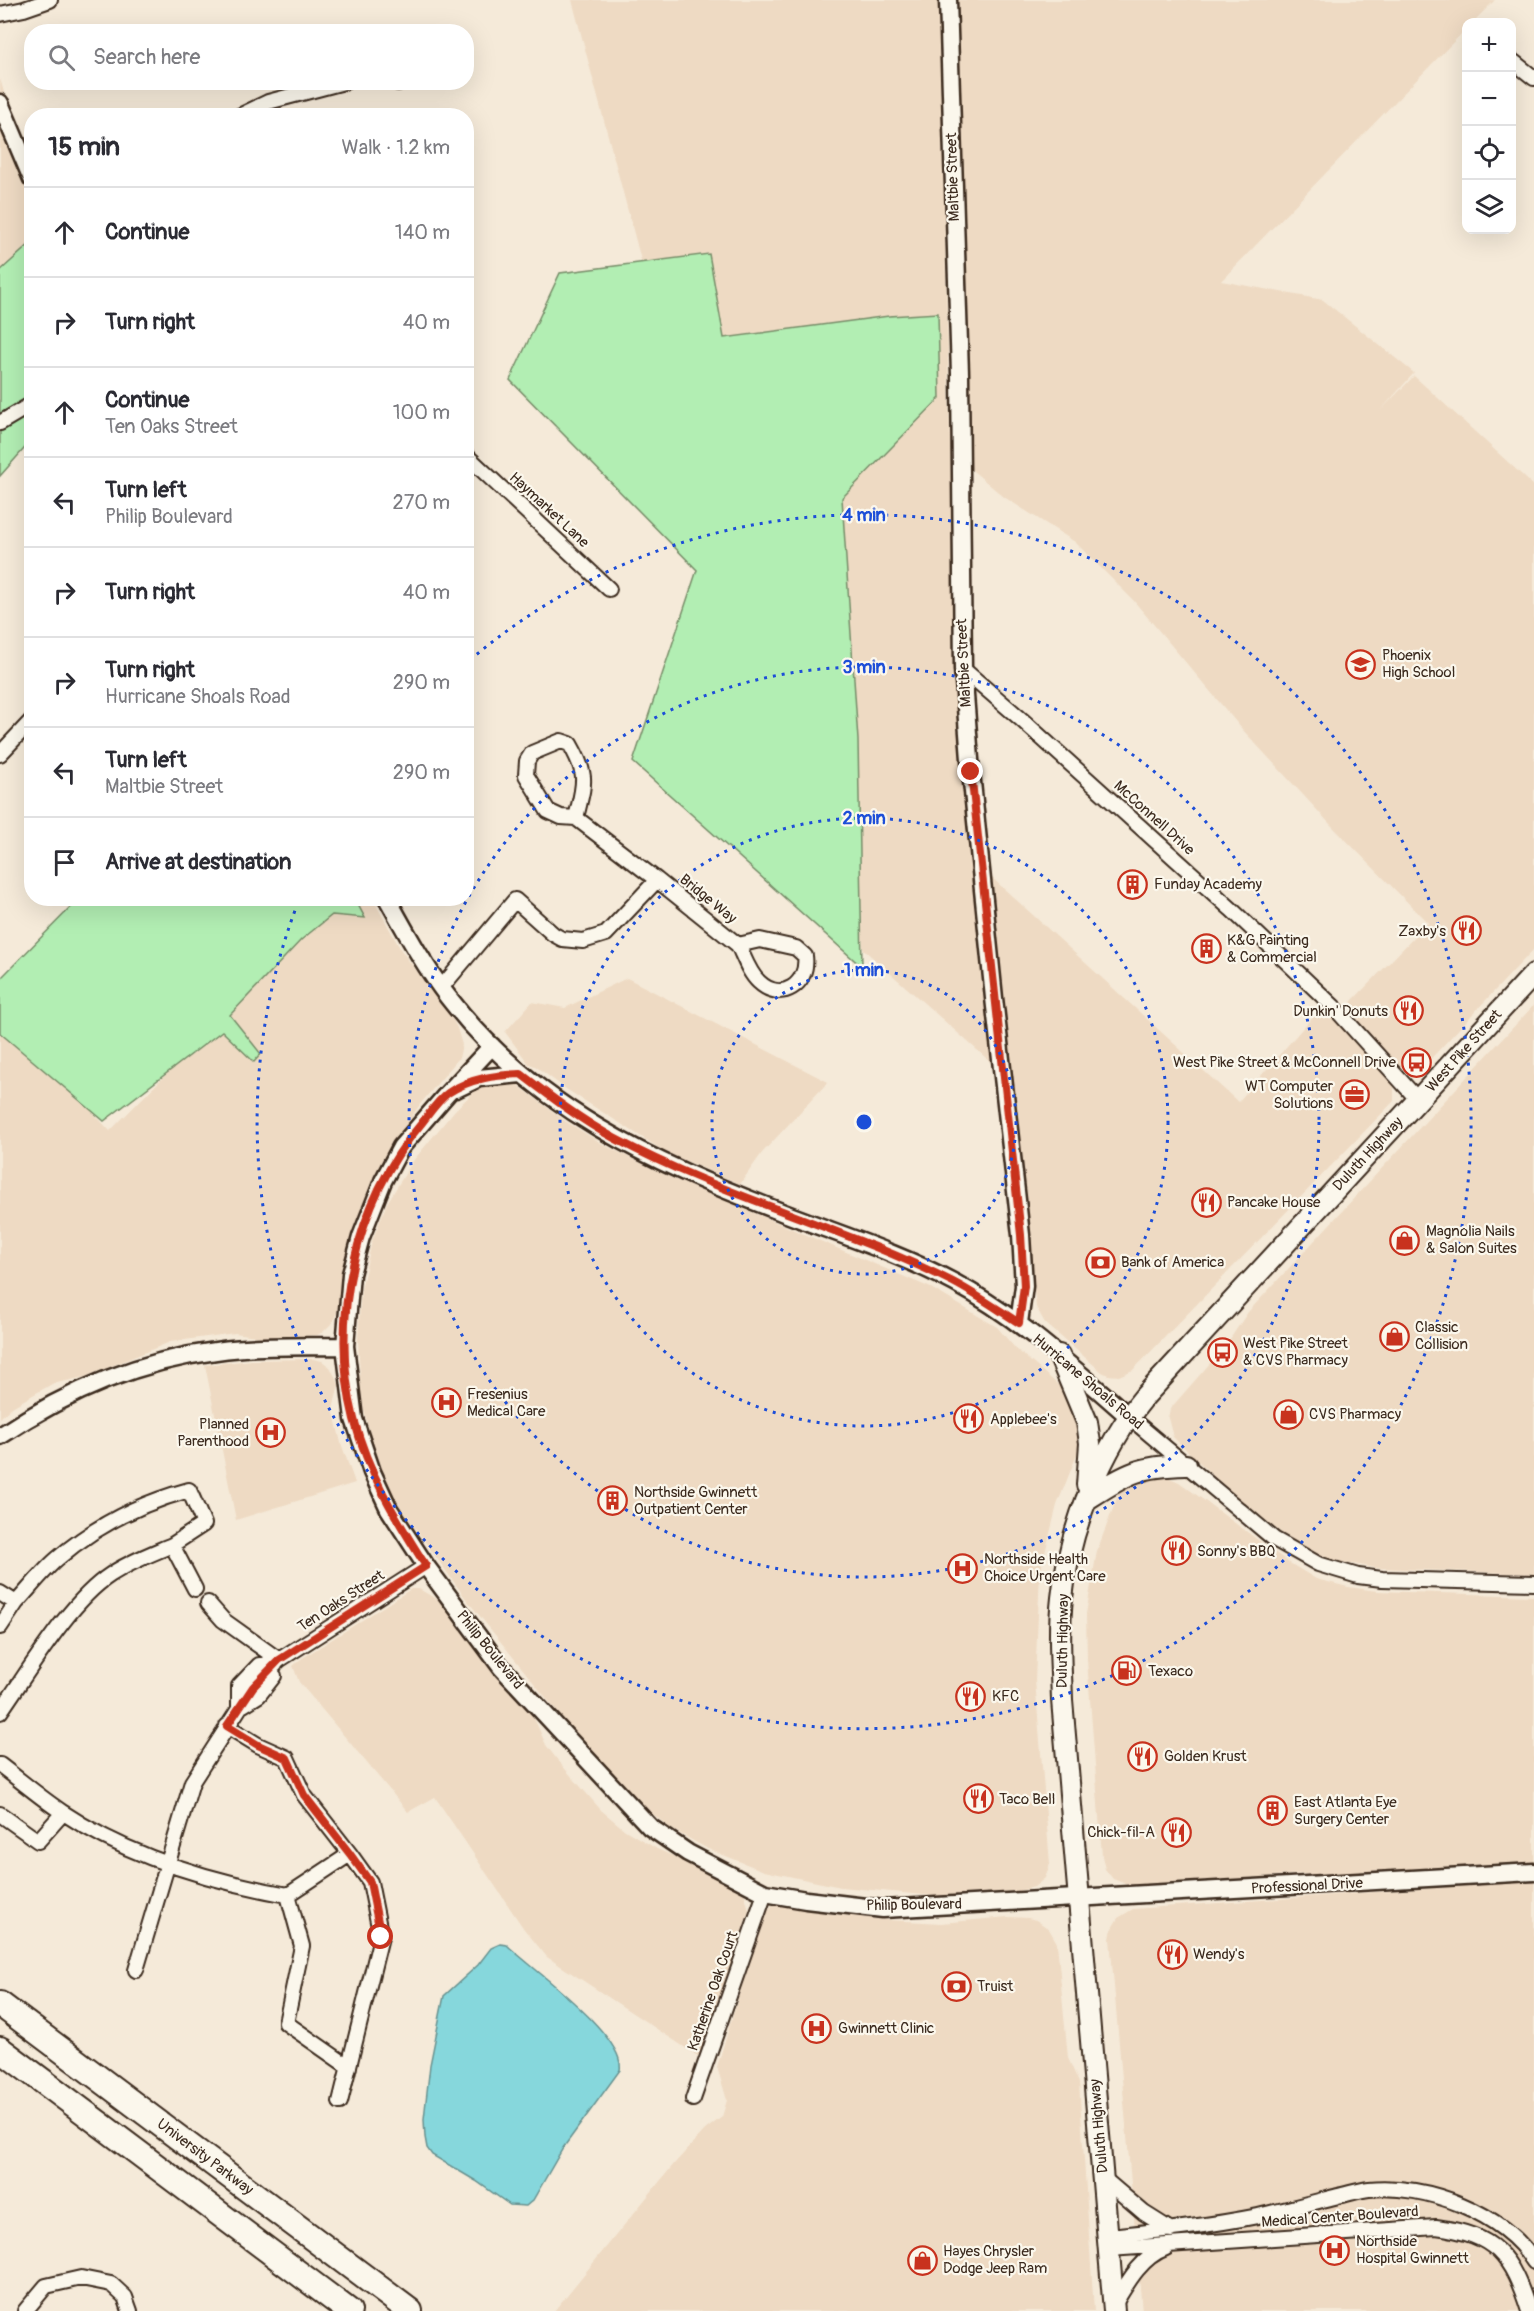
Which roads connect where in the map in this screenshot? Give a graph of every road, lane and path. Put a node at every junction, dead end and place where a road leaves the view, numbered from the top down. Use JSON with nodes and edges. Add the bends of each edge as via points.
{"nodes":[{"id":1,"x":50,"y":0,"type":"edge"},
{"id":2,"x":948,"y":0,"type":"edge"},
{"id":3,"x":0,"y":14,"type":"edge"},
{"id":4,"x":1516,"y":64,"type":"edge"},
{"id":5,"x":1534,"y":78,"type":"edge"},
{"id":6,"x":314,"y":90,"type":"edge"},
{"id":7,"x":0,"y":103,"type":"edge"},
{"id":8,"x":256,"y":108,"type":"edge"},
{"id":9,"x":24,"y":160,"type":"edge"},
{"id":10,"x":24,"y":409,"type":"edge"},
{"id":11,"x":0,"y":423,"type":"edge"},
{"id":12,"x":474,"y":462,"type":"edge"},
{"id":13,"x":609,"y":589,"type":"dead end"},
{"id":14,"x":963,"y":669,"type":"junction"},
{"id":15,"x":24,"y":728,"type":"edge"},
{"id":16,"x":0,"y":754,"type":"edge"},
{"id":17,"x":576,"y":818,"type":"junction"},
{"id":18,"x":657,"y":880,"type":"junction"},
{"id":19,"x":391,"y":906,"type":"edge"},
{"id":20,"x":738,"y":945,"type":"junction"},
{"id":21,"x":1533,"y":978,"type":"edge"},
{"id":22,"x":441,"y":988,"type":"junction"},
{"id":23,"x":492,"y":1046,"type":"junction"},
{"id":24,"x":521,"y":1074,"type":"junction"},
{"id":25,"x":447,"y":1094,"type":"junction"},
{"id":26,"x":1419,"y":1101,"type":"junction"},
{"id":27,"x":1019,"y":1323,"type":"junction"},
{"id":28,"x":345,"y":1346,"type":"junction"},
{"id":29,"x":1059,"y":1355,"type":"junction"},
{"id":30,"x":1128,"y":1416,"type":"junction"},
{"id":31,"x":0,"y":1436,"type":"edge"},
{"id":32,"x":1186,"y":1465,"type":"junction"},
{"id":33,"x":1086,"y":1500,"type":"junction"},
{"id":34,"x":172,"y":1545,"type":"junction"},
{"id":35,"x":426,"y":1566,"type":"junction"},
{"id":36,"x":1534,"y":1583,"type":"edge"},
{"id":37,"x":195,"y":1589,"type":"dead end"},
{"id":38,"x":0,"y":1593,"type":"edge"},
{"id":39,"x":208,"y":1603,"type":"dead end"},
{"id":40,"x":16,"y":1604,"type":"junction"},
{"id":41,"x":0,"y":1628,"type":"edge"},
{"id":42,"x":277,"y":1663,"type":"junction"},
{"id":43,"x":259,"y":1680,"type":"junction"},
{"id":44,"x":239,"y":1708,"type":"junction"},
{"id":45,"x":0,"y":1712,"type":"edge"},
{"id":46,"x":227,"y":1726,"type":"junction"},
{"id":47,"x":0,"y":1765,"type":"edge"},
{"id":48,"x":63,"y":1813,"type":"junction"},
{"id":49,"x":0,"y":1814,"type":"edge"},
{"id":50,"x":350,"y":1854,"type":"junction"},
{"id":51,"x":168,"y":1863,"type":"junction"},
{"id":52,"x":1534,"y":1872,"type":"edge"},
{"id":53,"x":765,"y":1893,"type":"junction"},
{"id":54,"x":288,"y":1895,"type":"junction"},
{"id":55,"x":1080,"y":1898,"type":"junction"},
{"id":56,"x":136,"y":1970,"type":"dead end"},
{"id":57,"x":0,"y":2004,"type":"edge"},
{"id":58,"x":0,"y":2049,"type":"edge"},
{"id":59,"x":349,"y":2067,"type":"junction"},
{"id":60,"x":693,"y":2099,"type":"dead end"},
{"id":61,"x":340,"y":2102,"type":"dead end"},
{"id":62,"x":1103,"y":2178,"type":"junction"},
{"id":63,"x":1171,"y":2230,"type":"junction"},
{"id":64,"x":1108,"y":2243,"type":"junction"},
{"id":65,"x":1174,"y":2245,"type":"junction"},
{"id":66,"x":1534,"y":2262,"type":"edge"},
{"id":67,"x":1514,"y":2268,"type":"junction"},
{"id":68,"x":1534,"y":2295,"type":"edge"},
{"id":69,"x":1113,"y":2309,"type":"edge"},
{"id":70,"x":25,"y":2311,"type":"edge"},
{"id":71,"x":130,"y":2311,"type":"edge"},
{"id":72,"x":349,"y":2311,"type":"edge"},
{"id":73,"x":410,"y":2311,"type":"edge"},
{"id":74,"x":1529,"y":2311,"type":"edge"}],
"edges":[{"from":1,"to":3,"type":"street"},
{"from":2,"to":14,"type":"street","name":"Maltbie Street","via":[[960,374]]},
{"from":4,"to":5,"type":"street"},
{"from":6,"to":8,"type":"street"},
{"from":7,"to":9,"type":"street"},
{"from":10,"to":11,"type":"street"},
{"from":12,"to":13,"type":"street","name":"Haymarket Lane"},
{"from":14,"to":26,"type":"street","name":"McConnell Drive","via":[[1231,909],[1333,1006]]},
{"from":14,"to":27,"type":"street","name":"Maltbie Street","via":[[1021,1235],[1024,1286]]},
{"from":15,"to":16,"type":"street"},
{"from":17,"to":17,"type":"street","name":"Bridge Way","via":[[548,811],[526,775],[532,753],[561,741],[570,744],[585,782]]},
{"from":17,"to":18,"type":"street","name":"Bridge Way"},
{"from":18,"to":20,"type":"street","name":"Bridge Way"},
{"from":18,"to":22,"type":"street","name":"Bridge Way","via":[[606,934],[583,942],[553,934],[515,900]]},
{"from":19,"to":22,"type":"street","name":"Hurricane Shoals Road"},
{"from":20,"to":20,"type":"street","name":"Bridge Way","via":[[760,983],[775,991],[795,987],[804,974],[805,956],[796,948],[760,940]]},
{"from":21,"to":26,"type":"main road","name":"West Pike Street"},
{"from":22,"to":23,"type":"street","name":"Hurricane Shoals Road"},
{"from":23,"to":24,"type":"street","name":"Hurricane Shoals Road"},
{"from":23,"to":25,"type":"street","name":"Philip Boulevard"},
{"from":24,"to":25,"type":"street","via":[[479,1078]]},
{"from":24,"to":27,"type":"street","name":"Hurricane Shoals Road","via":[[586,1122],[638,1151],[913,1264],[954,1283]]},
{"from":25,"to":28,"type":"street","name":"Philip Boulevard","via":[[401,1147],[375,1202],[351,1274]]},
{"from":26,"to":30,"type":"main road","name":"Duluth Highway"},
{"from":27,"to":29,"type":"street","name":"Hurricane Shoals Road"},
{"from":28,"to":31,"type":"street","via":[[241,1348],[159,1362],[69,1395]]},
{"from":28,"to":35,"type":"street","name":"Philip Boulevard","via":[[354,1419],[372,1472],[389,1509]]},
{"from":29,"to":30,"type":"street","name":"Hurricane Shoals Road"},
{"from":29,"to":33,"type":"main road","via":[[1087,1422],[1090,1443]]},
{"from":30,"to":32,"type":"street","name":"Hurricane Shoals Road"},
{"from":30,"to":33,"type":"main road","name":"Duluth Highway"},
{"from":32,"to":33,"type":"main road","via":[[1136,1471]]},
{"from":32,"to":36,"type":"street","name":"Hurricane Shoals Road","via":[[1274,1539],[1328,1568],[1382,1579]]},
{"from":33,"to":55,"type":"main road","name":"Duluth Highway","via":[[1070,1557],[1060,1627],[1062,1700]]},
{"from":34,"to":37,"type":"street"},
{"from":34,"to":40,"type":"street","via":[[204,1524],[189,1490],[106,1523],[57,1559]]},
{"from":34,"to":45,"type":"street","via":[[109,1576],[75,1607]]},
{"from":35,"to":42,"type":"street","name":"Ten Oaks Street"},
{"from":35,"to":53,"type":"street","name":"Philip Boulevard","via":[[501,1667],[650,1827],[688,1853]]},
{"from":38,"to":40,"type":"street"},
{"from":39,"to":42,"type":"street"},
{"from":40,"to":41,"type":"street"},
{"from":42,"to":43,"type":"street","via":[[273,1678]]},
{"from":42,"to":43,"type":"street","name":"Ten Oaks Street","via":[[259,1665]]},
{"from":43,"to":44,"type":"street","via":[[259,1695]]},
{"from":43,"to":44,"type":"street","via":[[239,1686]]},
{"from":44,"to":46,"type":"street"},
{"from":46,"to":50,"type":"street","via":[[287,1758],[304,1795]]},
{"from":46,"to":51,"type":"street","via":[[192,1782]]},
{"from":47,"to":48,"type":"street"},
{"from":48,"to":49,"type":"street","via":[[38,1841]]},
{"from":48,"to":51,"type":"street","via":[[129,1849]]},
{"from":50,"to":54,"type":"street"},
{"from":50,"to":59,"type":"street","via":[[370,1882],[381,1937]]},
{"from":51,"to":54,"type":"street"},
{"from":51,"to":56,"type":"street"},
{"from":52,"to":55,"type":"street","name":"Professional Drive"},
{"from":53,"to":55,"type":"street","name":"Philip Boulevard","via":[[883,1909]]},
{"from":53,"to":60,"type":"street","name":"Katherine Oak Court"},
{"from":54,"to":59,"type":"street","via":[[302,1946],[286,2023]]},
{"from":55,"to":62,"type":"main road","name":"Duluth Highway"},
{"from":57,"to":73,"type":"highway","name":"University Parkway"},
{"from":58,"to":72,"type":"highway"},
{"from":59,"to":61,"type":"street"},
{"from":62,"to":63,"type":"street","via":[[1144,2214]]},
{"from":62,"to":64,"type":"main road","name":"Duluth Highway"},
{"from":63,"to":64,"type":"street","name":"Medical Center Boulevard"},
{"from":63,"to":66,"type":"street","name":"Medical Center Boulevard","via":[[1260,2215],[1369,2189],[1394,2188],[1448,2200],[1477,2212],[1512,2235]]},
{"from":64,"to":65,"type":"street","name":"Medical Center Boulevard"},
{"from":64,"to":69,"type":"main road","name":"Duluth Highway"},
{"from":65,"to":67,"type":"street","name":"Medical Center Boulevard","via":[[1436,2226],[1478,2236]]},
{"from":65,"to":69,"type":"street","name":"Duluth Highway","via":[[1157,2251],[1142,2264]]},
{"from":67,"to":68,"type":"street"},
{"from":67,"to":74,"type":"street","name":"Medical Center Boulevard"},
{"from":70,"to":71,"type":"street","via":[[46,2286],[81,2278],[111,2284],[125,2297]]}]}
